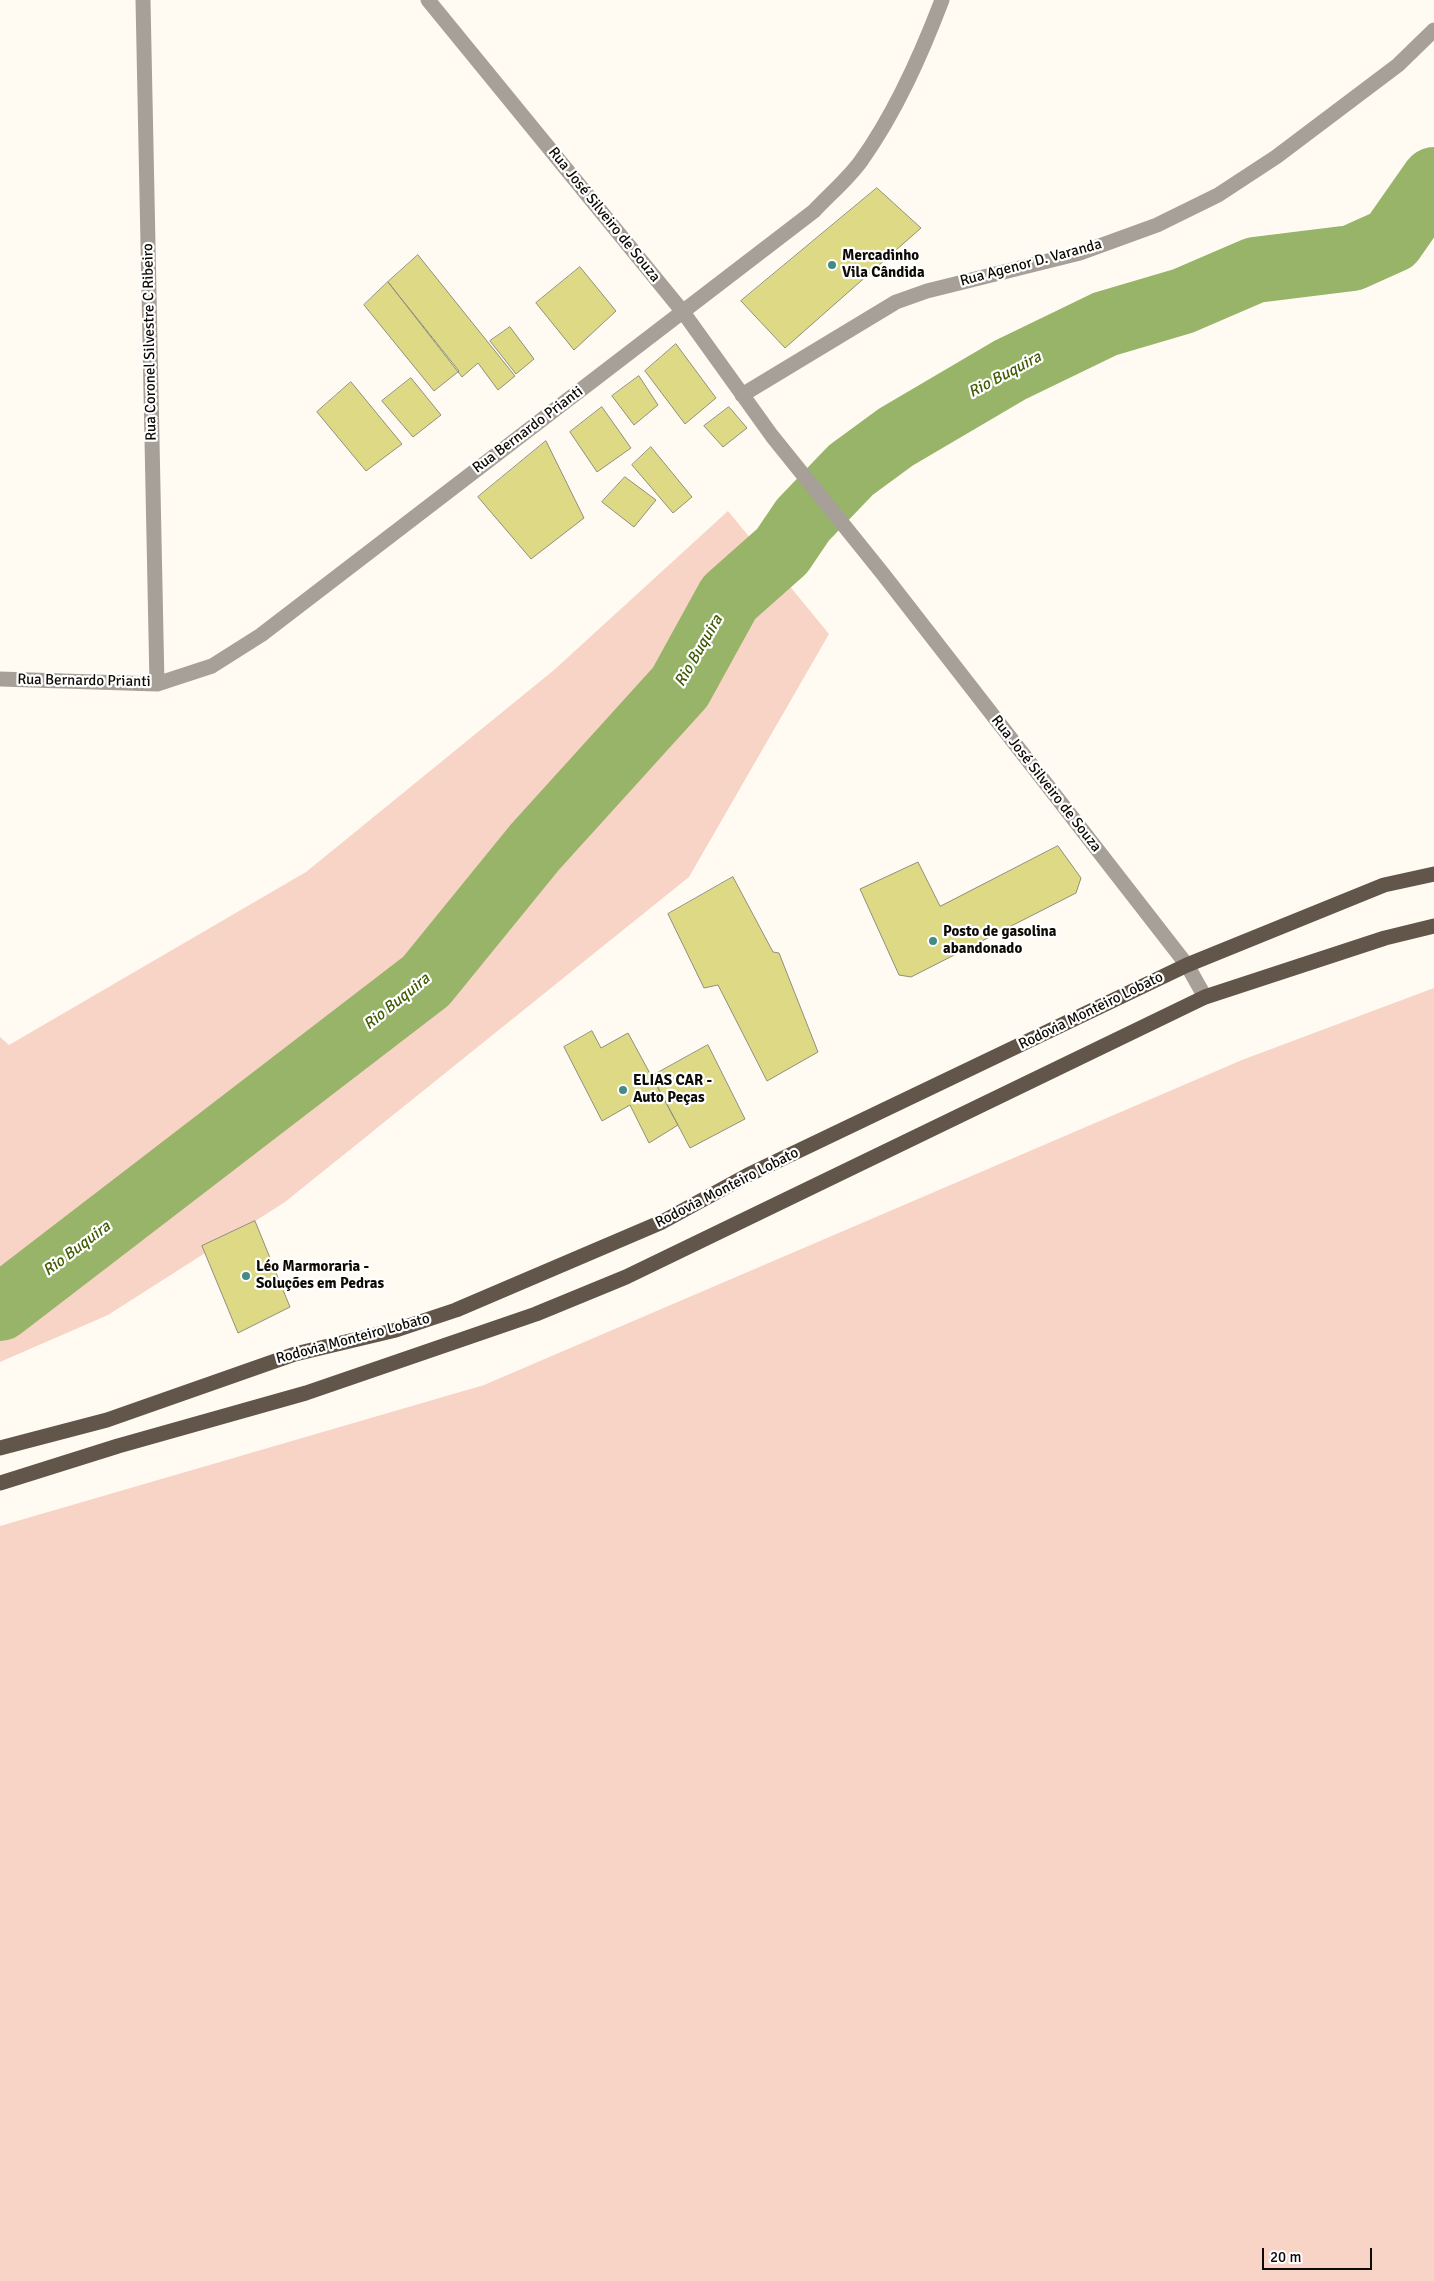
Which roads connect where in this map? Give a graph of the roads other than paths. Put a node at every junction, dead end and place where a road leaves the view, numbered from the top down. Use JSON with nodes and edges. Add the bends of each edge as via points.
{"nodes":[{"id":1,"x":143,"y":0,"type":"edge"},
{"id":2,"x":428,"y":0,"type":"edge"},
{"id":3,"x":942,"y":0,"type":"edge"},
{"id":4,"x":1434,"y":30,"type":"edge"},
{"id":5,"x":683,"y":312,"type":"junction"},
{"id":6,"x":742,"y":395,"type":"junction"},
{"id":7,"x":0,"y":680,"type":"edge"},
{"id":8,"x":157,"y":684,"type":"junction"},
{"id":9,"x":1434,"y":874,"type":"edge"},
{"id":10,"x":1434,"y":926,"type":"edge"},
{"id":11,"x":1187,"y":965,"type":"junction"},
{"id":12,"x":1205,"y":997,"type":"junction"},
{"id":13,"x":0,"y":1448,"type":"edge"},
{"id":14,"x":0,"y":1483,"type":"edge"}],
"edges":[{"from":1,"to":8,"type":"street","name":"Rua Coronel Silvestre C Ribeiro"},
{"from":2,"to":5,"type":"street","name":"Rua José Silveiro de Souza"},
{"from":3,"to":5,"type":"street","name":"Rua Bernardo Prianti","via":[[929,35],[893,108],[860,162],[814,211]]},
{"from":4,"to":6,"type":"street","name":"Rua Agenor D. Varanda","via":[[1398,65],[1276,157],[1218,195],[1157,225],[1080,252],[896,302]]},
{"from":5,"to":6,"type":"street","name":"Rua José Silveiro de Souza"},
{"from":5,"to":8,"type":"street","name":"Rua Bernardo Prianti","via":[[261,635],[212,666]]},
{"from":6,"to":11,"type":"street","name":"Rua José Silveiro de Souza"},
{"from":7,"to":8,"type":"street","name":"Rua Bernardo Prianti"},
{"from":9,"to":11,"type":"main road","name":"Rodovia Monteiro Lobato","via":[[1384,885]]},
{"from":10,"to":12,"type":"main road","name":"Rodovia Monteiro Lobato","via":[[1385,938]]},
{"from":11,"to":12,"type":"street","name":"Rua José Silveiro de Souza"},
{"from":11,"to":13,"type":"main road","name":"Rodovia Monteiro Lobato","via":[[748,1175],[662,1222],[456,1310],[396,1330],[276,1360],[107,1420]]},
{"from":12,"to":14,"type":"main road","name":"Rodovia Monteiro Lobato","via":[[635,1273],[536,1314],[306,1393]]}]}
